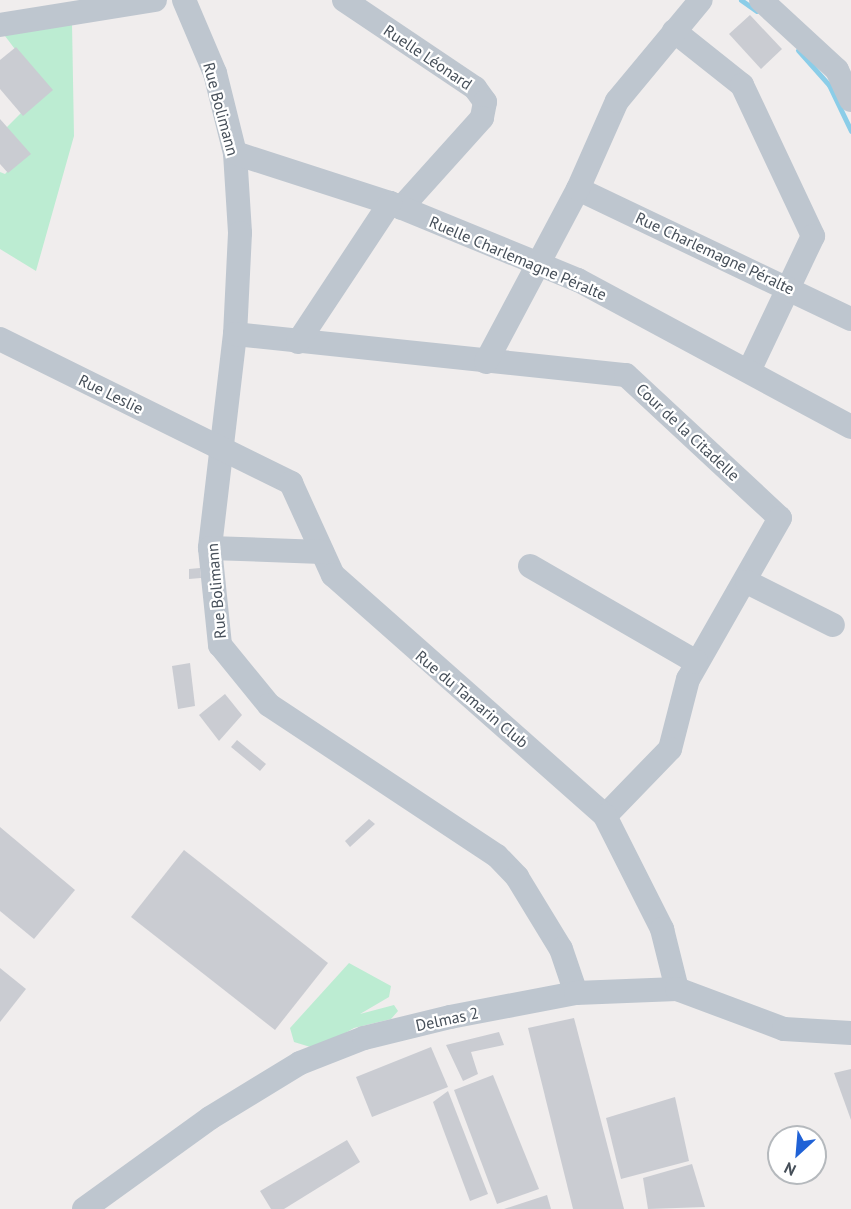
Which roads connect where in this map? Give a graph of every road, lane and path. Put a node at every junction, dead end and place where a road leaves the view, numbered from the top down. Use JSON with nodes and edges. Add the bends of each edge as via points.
{"nodes":[{"id":1,"x":155,"y":0,"type":"edge"},
{"id":2,"x":184,"y":0,"type":"edge"},
{"id":3,"x":344,"y":0,"type":"edge"},
{"id":4,"x":701,"y":0,"type":"edge"},
{"id":5,"x":761,"y":0,"type":"edge"},
{"id":6,"x":0,"y":25,"type":"edge"},
{"id":7,"x":674,"y":31,"type":"junction"},
{"id":8,"x":851,"y":100,"type":"edge"},
{"id":9,"x":235,"y":153,"type":"junction"},
{"id":10,"x":578,"y":189,"type":"junction"},
{"id":11,"x":396,"y":205,"type":"junction"},
{"id":12,"x":538,"y":264,"type":"junction"},
{"id":13,"x":788,"y":288,"type":"junction"},
{"id":14,"x":851,"y":319,"type":"edge"},
{"id":15,"x":235,"y":334,"type":"junction"},
{"id":16,"x":0,"y":339,"type":"edge"},
{"id":17,"x":298,"y":342,"type":"junction"},
{"id":18,"x":486,"y":362,"type":"junction"},
{"id":19,"x":749,"y":371,"type":"junction"},
{"id":20,"x":851,"y":427,"type":"edge"},
{"id":21,"x":222,"y":448,"type":"junction"},
{"id":22,"x":210,"y":549,"type":"junction"},
{"id":23,"x":322,"y":552,"type":"junction"},
{"id":24,"x":530,"y":566,"type":"dead end"},
{"id":25,"x":747,"y":582,"type":"junction"},
{"id":26,"x":834,"y":625,"type":"dead end"},
{"id":27,"x":696,"y":662,"type":"junction"},
{"id":28,"x":605,"y":816,"type":"junction"},
{"id":29,"x":677,"y":989,"type":"junction"},
{"id":30,"x":576,"y":993,"type":"junction"},
{"id":31,"x":851,"y":1033,"type":"edge"},
{"id":32,"x":84,"y":1209,"type":"edge"}],
"edges":[{"from":1,"to":6,"type":"street"},
{"from":2,"to":9,"type":"street","name":"Rue Bolimann","via":[[215,73]]},
{"from":3,"to":11,"type":"street","name":"Ruelle Léonard","via":[[475,88],[485,102],[482,118]]},
{"from":4,"to":7,"type":"street"},
{"from":5,"to":8,"type":"street","via":[[837,70]]},
{"from":7,"to":10,"type":"street","via":[[617,101]]},
{"from":7,"to":13,"type":"street","via":[[742,85],[813,236]]},
{"from":9,"to":11,"type":"street","name":"Ruelle Charlemagne Péralte"},
{"from":9,"to":15,"type":"street","name":"Rue Bolimann","via":[[240,233]]},
{"from":10,"to":12,"type":"street"},
{"from":10,"to":13,"type":"street","name":"Rue Charlemagne Péralte"},
{"from":11,"to":12,"type":"street","name":"Ruelle Charlemagne Péralte"},
{"from":11,"to":17,"type":"street","name":"Ruelle Léonard"},
{"from":12,"to":18,"type":"street"},
{"from":12,"to":19,"type":"street","name":"Ruelle Charlemagne Péralte"},
{"from":13,"to":14,"type":"street","name":"Rue Charlemagne Péralte"},
{"from":13,"to":19,"type":"street"},
{"from":15,"to":17,"type":"street","name":"Cour de la Citadelle"},
{"from":15,"to":21,"type":"street","name":"Rue Bolimann"},
{"from":16,"to":21,"type":"street","name":"Rue Leslie"},
{"from":17,"to":18,"type":"street","name":"Cour de la Citadelle"},
{"from":18,"to":25,"type":"street","name":"Cour de la Citadelle","via":[[626,375],[780,518]]},
{"from":19,"to":20,"type":"street","name":"Ruelle Charlemagne Péralte"},
{"from":21,"to":22,"type":"street","name":"Rue Bolimann"},
{"from":21,"to":23,"type":"street","name":"Rue du Tamarin Club","via":[[291,483]]},
{"from":22,"to":23,"type":"street"},
{"from":22,"to":30,"type":"street","name":"Rue Bolimann","via":[[220,645],[247,684],[269,705],[496,856],[517,877],[561,949]]},
{"from":23,"to":28,"type":"street","name":"Rue du Tamarin Club","via":[[333,575],[366,609]]},
{"from":24,"to":27,"type":"street"},
{"from":25,"to":26,"type":"street"},
{"from":25,"to":27,"type":"street","name":"Cour de la Citadelle"},
{"from":27,"to":28,"type":"street","name":"Cour de la Citadelle","via":[[669,750]]},
{"from":28,"to":29,"type":"street","name":"Rue du Tamarin Club","via":[[662,928]]},
{"from":29,"to":30,"type":"street","name":"Delmas 2"},
{"from":29,"to":31,"type":"street","name":"Delmas 2","via":[[784,1029]]},
{"from":30,"to":32,"type":"street","name":"Delmas 2","via":[[364,1038],[300,1063],[210,1119]]}]}
